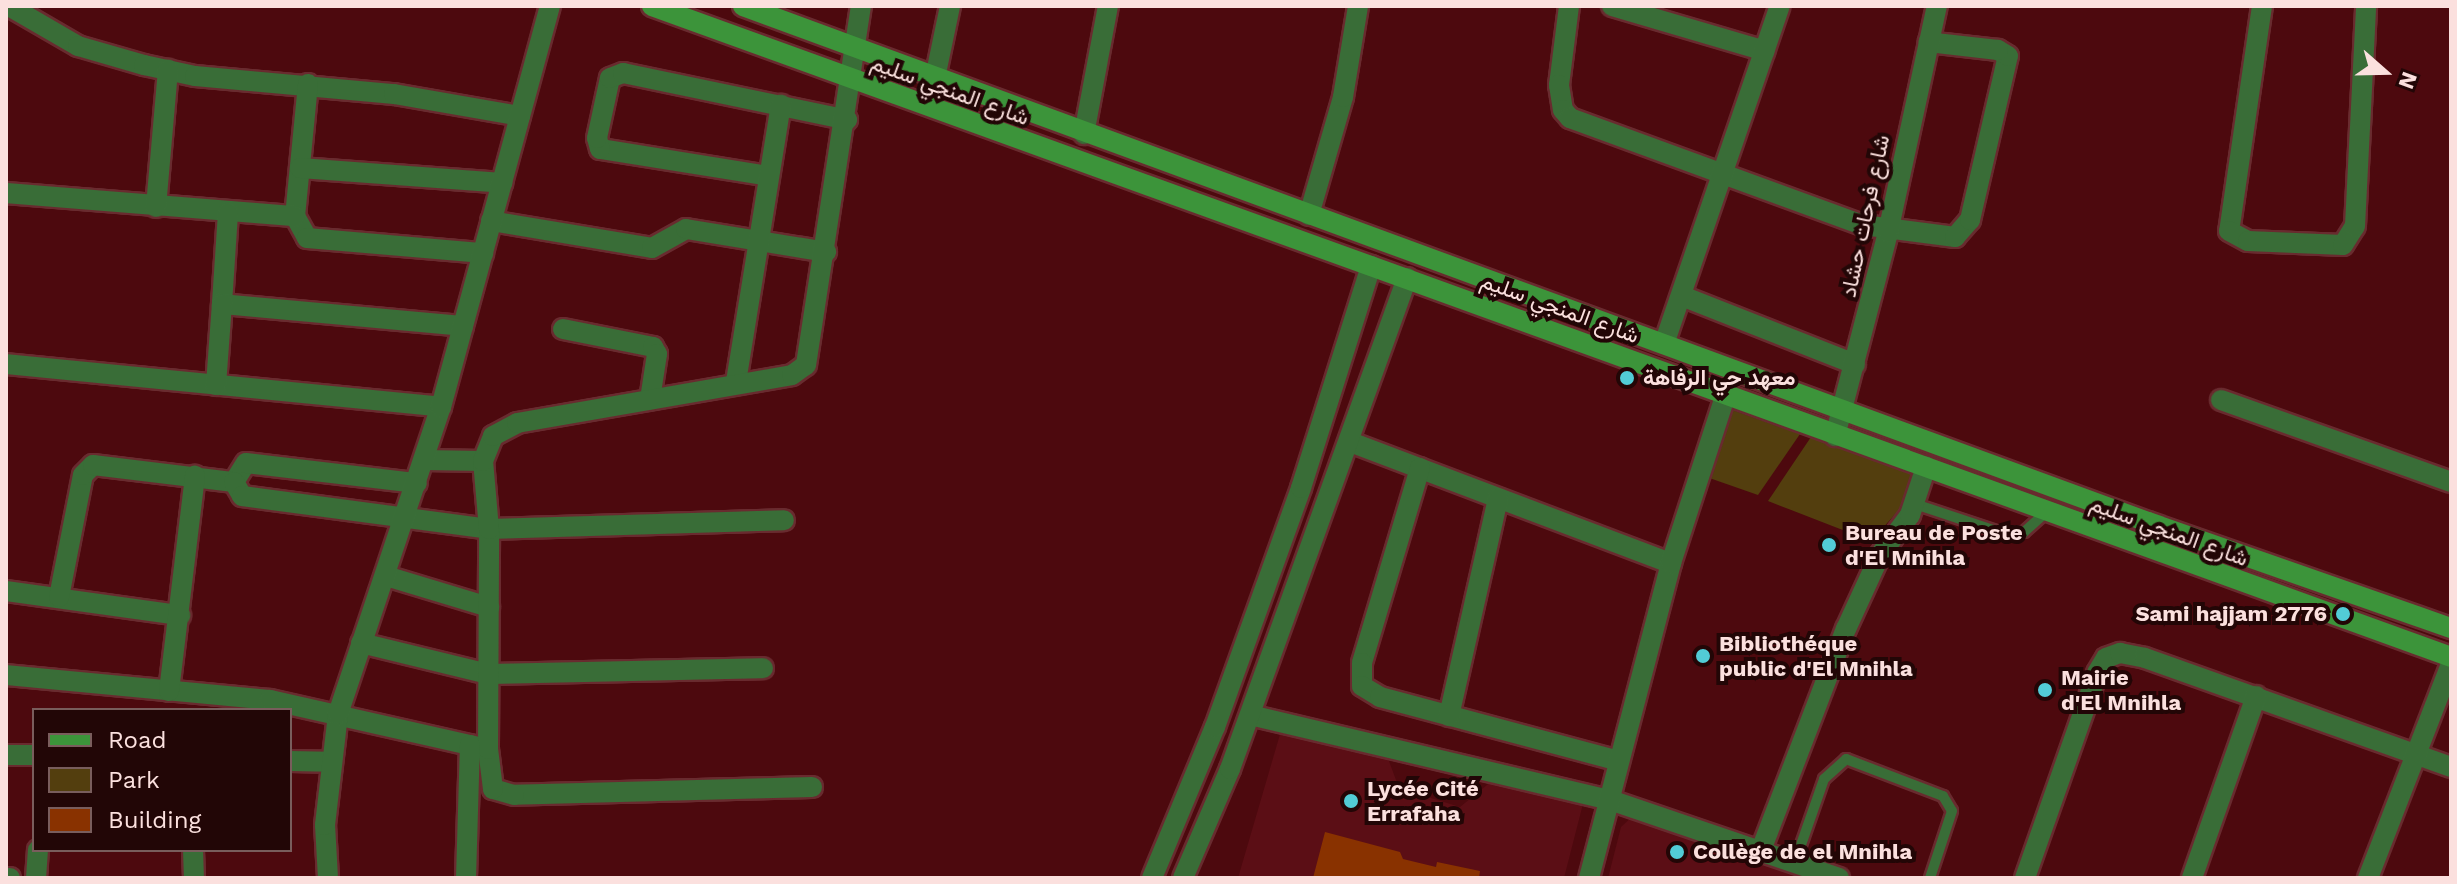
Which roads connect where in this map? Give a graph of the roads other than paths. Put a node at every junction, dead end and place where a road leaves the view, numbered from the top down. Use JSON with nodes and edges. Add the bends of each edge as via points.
{"nodes":[{"id":1,"x":9,"y":6,"type":"edge"},
{"id":2,"x":550,"y":6,"type":"edge"},
{"id":3,"x":652,"y":6,"type":"edge"},
{"id":4,"x":743,"y":6,"type":"edge"},
{"id":5,"x":861,"y":6,"type":"edge"},
{"id":6,"x":950,"y":6,"type":"edge"},
{"id":7,"x":1108,"y":6,"type":"edge"},
{"id":8,"x":1358,"y":6,"type":"edge"},
{"id":9,"x":1569,"y":6,"type":"edge"},
{"id":10,"x":1612,"y":6,"type":"edge"},
{"id":11,"x":1780,"y":6,"type":"edge"},
{"id":12,"x":1937,"y":6,"type":"edge"},
{"id":13,"x":2262,"y":6,"type":"edge"},
{"id":14,"x":2366,"y":6,"type":"edge"},
{"id":15,"x":1928,"y":42,"type":"junction"},
{"id":16,"x":1765,"y":51,"type":"junction"},
{"id":17,"x":857,"y":52,"type":"junction"},
{"id":18,"x":168,"y":70,"type":"junction"},
{"id":19,"x":935,"y":78,"type":"junction"},
{"id":20,"x":853,"y":81,"type":"junction"},
{"id":21,"x":308,"y":84,"type":"junction"},
{"id":22,"x":781,"y":105,"type":"junction"},
{"id":23,"x":520,"y":116,"type":"junction"},
{"id":24,"x":847,"y":120,"type":"junction"},
{"id":25,"x":1084,"y":134,"type":"junction"},
{"id":26,"x":300,"y":168,"type":"junction"},
{"id":27,"x":1724,"y":175,"type":"junction"},
{"id":28,"x":769,"y":176,"type":"junction"},
{"id":29,"x":502,"y":183,"type":"junction"},
{"id":30,"x":6,"y":193,"type":"edge"},
{"id":31,"x":156,"y":207,"type":"junction"},
{"id":32,"x":228,"y":213,"type":"junction"},
{"id":33,"x":1309,"y":215,"type":"junction"},
{"id":34,"x":295,"y":216,"type":"junction"},
{"id":35,"x":491,"y":221,"type":"junction"},
{"id":36,"x":1888,"y":232,"type":"junction"},
{"id":37,"x":758,"y":242,"type":"junction"},
{"id":38,"x":826,"y":252,"type":"junction"},
{"id":39,"x":483,"y":253,"type":"junction"},
{"id":40,"x":1371,"y":266,"type":"junction"},
{"id":41,"x":1407,"y":278,"type":"junction"},
{"id":42,"x":1682,"y":296,"type":"junction"},
{"id":43,"x":222,"y":304,"type":"junction"},
{"id":44,"x":463,"y":326,"type":"junction"},
{"id":45,"x":563,"y":329,"type":"dead end"},
{"id":46,"x":1664,"y":344,"type":"junction"},
{"id":47,"x":6,"y":364,"type":"edge"},
{"id":48,"x":1855,"y":364,"type":"junction"},
{"id":49,"x":736,"y":382,"type":"junction"},
{"id":50,"x":216,"y":385,"type":"junction"},
{"id":51,"x":1726,"y":394,"type":"junction"},
{"id":52,"x":650,"y":399,"type":"junction"},
{"id":53,"x":2221,"y":400,"type":"dead end"},
{"id":54,"x":441,"y":407,"type":"junction"},
{"id":55,"x":1843,"y":410,"type":"junction"},
{"id":56,"x":1835,"y":436,"type":"junction"},
{"id":57,"x":1350,"y":442,"type":"junction"},
{"id":58,"x":424,"y":460,"type":"junction"},
{"id":59,"x":483,"y":461,"type":"junction"},
{"id":60,"x":1926,"y":467,"type":"junction"},
{"id":61,"x":1420,"y":468,"type":"junction"},
{"id":62,"x":195,"y":476,"type":"junction"},
{"id":63,"x":234,"y":482,"type":"junction"},
{"id":64,"x":2451,"y":482,"type":"edge"},
{"id":65,"x":417,"y":483,"type":"junction"},
{"id":66,"x":1498,"y":498,"type":"junction"},
{"id":67,"x":1915,"y":504,"type":"junction"},
{"id":68,"x":2046,"y":512,"type":"junction"},
{"id":69,"x":407,"y":518,"type":"junction"},
{"id":70,"x":784,"y":520,"type":"dead end"},
{"id":71,"x":489,"y":529,"type":"junction"},
{"id":72,"x":1671,"y":563,"type":"junction"},
{"id":73,"x":386,"y":576,"type":"junction"},
{"id":74,"x":6,"y":591,"type":"edge"},
{"id":75,"x":59,"y":597,"type":"junction"},
{"id":76,"x":489,"y":607,"type":"junction"},
{"id":77,"x":180,"y":615,"type":"junction"},
{"id":78,"x":2451,"y":628,"type":"edge"},
{"id":79,"x":361,"y":643,"type":"junction"},
{"id":80,"x":2451,"y":657,"type":"edge"},
{"id":81,"x":2451,"y":664,"type":"edge"},
{"id":82,"x":763,"y":668,"type":"dead end"},
{"id":83,"x":488,"y":674,"type":"junction"},
{"id":84,"x":6,"y":675,"type":"edge"},
{"id":85,"x":169,"y":691,"type":"junction"},
{"id":86,"x":2256,"y":696,"type":"junction"},
{"id":87,"x":338,"y":714,"type":"junction"},
{"id":88,"x":1250,"y":715,"type":"junction"},
{"id":89,"x":1449,"y":716,"type":"junction"},
{"id":90,"x":479,"y":747,"type":"junction"},
{"id":91,"x":2413,"y":754,"type":"junction"},
{"id":92,"x":6,"y":755,"type":"edge"},
{"id":93,"x":32,"y":755,"type":"edge"},
{"id":94,"x":292,"y":761,"type":"edge"},
{"id":95,"x":1619,"y":761,"type":"junction"},
{"id":96,"x":329,"y":762,"type":"junction"},
{"id":97,"x":2451,"y":767,"type":"edge"},
{"id":98,"x":812,"y":787,"type":"dead end"},
{"id":99,"x":1610,"y":800,"type":"junction"},
{"id":100,"x":1169,"y":841,"type":"junction"},
{"id":101,"x":1761,"y":850,"type":"junction"},
{"id":102,"x":1196,"y":851,"type":"junction"},
{"id":103,"x":38,"y":852,"type":"edge"},
{"id":104,"x":193,"y":852,"type":"edge"},
{"id":105,"x":1795,"y":862,"type":"junction"},
{"id":106,"x":36,"y":878,"type":"edge"},
{"id":107,"x":194,"y":878,"type":"edge"},
{"id":108,"x":328,"y":878,"type":"edge"},
{"id":109,"x":466,"y":878,"type":"edge"},
{"id":110,"x":1152,"y":878,"type":"edge"},
{"id":111,"x":1183,"y":878,"type":"edge"},
{"id":112,"x":1589,"y":878,"type":"edge"},
{"id":113,"x":1839,"y":878,"type":"edge"},
{"id":114,"x":1930,"y":878,"type":"edge"},
{"id":115,"x":2025,"y":878,"type":"edge"},
{"id":116,"x":2192,"y":878,"type":"edge"},
{"id":117,"x":2368,"y":878,"type":"edge"}],
"edges":[{"from":1,"to":18,"type":"street","via":[[78,46]]},
{"from":2,"to":23,"type":"street"},
{"from":3,"to":20,"type":"main road","name":"شارع المنجي سليم"},
{"from":4,"to":17,"type":"main road","name":"شارع المنجي سليم"},
{"from":5,"to":17,"type":"street"},
{"from":6,"to":19,"type":"street"},
{"from":7,"to":25,"type":"street"},
{"from":8,"to":33,"type":"street","via":[[1343,97]]},
{"from":9,"to":27,"type":"street","via":[[1559,100],[1570,118]]},
{"from":10,"to":16,"type":"street"},
{"from":11,"to":16,"type":"street"},
{"from":12,"to":15,"type":"street","name":"شارع فرحات حشاد"},
{"from":13,"to":14,"type":"street","via":[[2229,231],[2248,241],[2343,245],[2355,226]]},
{"from":15,"to":36,"type":"street","name":"شارع فرحات حشاد"},
{"from":15,"to":36,"type":"street","via":[[2003,51],[2008,67],[1963,233],[1944,238]]},
{"from":16,"to":27,"type":"street"},
{"from":17,"to":19,"type":"main road","name":"شارع المنجي سليم"},
{"from":17,"to":20,"type":"street"},
{"from":18,"to":21,"type":"street"},
{"from":18,"to":31,"type":"street"},
{"from":19,"to":25,"type":"main road","name":"شارع المنجي سليم"},
{"from":20,"to":24,"type":"street"},
{"from":20,"to":40,"type":"main road","name":"شارع المنجي سليم"},
{"from":21,"to":23,"type":"street"},
{"from":21,"to":26,"type":"street"},
{"from":22,"to":24,"type":"street"},
{"from":22,"to":28,"type":"street"},
{"from":22,"to":28,"type":"street","via":[[618,73],[607,84],[597,138],[603,150]]},
{"from":23,"to":29,"type":"street"},
{"from":24,"to":38,"type":"street"},
{"from":25,"to":33,"type":"main road","name":"شارع المنجي سليم"},
{"from":26,"to":29,"type":"street"},
{"from":26,"to":34,"type":"street"},
{"from":27,"to":36,"type":"street"},
{"from":27,"to":42,"type":"street"},
{"from":28,"to":37,"type":"street"},
{"from":29,"to":35,"type":"street"},
{"from":30,"to":31,"type":"street"},
{"from":31,"to":32,"type":"street"},
{"from":32,"to":34,"type":"street"},
{"from":32,"to":43,"type":"street"},
{"from":33,"to":46,"type":"main road","name":"شارع المنجي سليم"},
{"from":34,"to":39,"type":"street","via":[[313,240]]},
{"from":35,"to":37,"type":"street","via":[[652,248],[686,229]]},
{"from":35,"to":39,"type":"street"},
{"from":36,"to":48,"type":"street","name":"شارع فرحات حشاد"},
{"from":37,"to":38,"type":"street"},
{"from":37,"to":49,"type":"street"},
{"from":38,"to":49,"type":"street","via":[[806,365],[792,375]]},
{"from":39,"to":44,"type":"street"},
{"from":40,"to":41,"type":"main road","name":"شارع المنجي سليم"},
{"from":40,"to":100,"type":"street","via":[[1301,488]]},
{"from":41,"to":51,"type":"main road","name":"شارع المنجي سليم"},
{"from":41,"to":57,"type":"street"},
{"from":42,"to":46,"type":"street"},
{"from":42,"to":48,"type":"street"},
{"from":43,"to":44,"type":"street"},
{"from":43,"to":50,"type":"street"},
{"from":44,"to":54,"type":"street"},
{"from":45,"to":52,"type":"street","via":[[653,347],[657,354]]},
{"from":46,"to":55,"type":"main road","name":"شارع المنجي سليم"},
{"from":47,"to":50,"type":"street"},
{"from":48,"to":55,"type":"street","name":"شارع فرحات حشاد"},
{"from":49,"to":52,"type":"street"},
{"from":50,"to":54,"type":"street"},
{"from":51,"to":56,"type":"main road","name":"شارع المنجي سليم"},
{"from":51,"to":72,"type":"street"},
{"from":52,"to":59,"type":"street","via":[[503,428],[485,449]]},
{"from":53,"to":64,"type":"street"},
{"from":54,"to":58,"type":"street"},
{"from":55,"to":56,"type":"street","name":"شارع فرحات حشاد"},
{"from":55,"to":78,"type":"main road","name":"شارع المنجي سليم"},
{"from":56,"to":60,"type":"main road","name":"شارع المنجي سليم"},
{"from":57,"to":61,"type":"street"},
{"from":57,"to":88,"type":"street"},
{"from":58,"to":59,"type":"street"},
{"from":58,"to":65,"type":"street"},
{"from":59,"to":71,"type":"street"},
{"from":60,"to":67,"type":"street"},
{"from":60,"to":68,"type":"main road","name":"شارع المنجي سليم"},
{"from":61,"to":66,"type":"street"},
{"from":61,"to":89,"type":"street","via":[[1360,675],[1362,686],[1380,697]]},
{"from":62,"to":63,"type":"street"},
{"from":62,"to":75,"type":"street","via":[[99,464],[87,469]]},
{"from":62,"to":77,"type":"street"},
{"from":63,"to":65,"type":"street","via":[[246,463]]},
{"from":63,"to":69,"type":"street","via":[[242,496]]},
{"from":65,"to":69,"type":"street"},
{"from":66,"to":72,"type":"street"},
{"from":66,"to":89,"type":"street"},
{"from":67,"to":68,"type":"lane","via":[[2005,534],[2024,532]]},
{"from":67,"to":101,"type":"street","via":[[1866,583]]},
{"from":68,"to":80,"type":"main road","name":"شارع المنجي سليم"},
{"from":69,"to":71,"type":"street"},
{"from":69,"to":73,"type":"street"},
{"from":70,"to":71,"type":"street"},
{"from":71,"to":76,"type":"street"},
{"from":72,"to":95,"type":"street"},
{"from":73,"to":76,"type":"street"},
{"from":73,"to":79,"type":"street"},
{"from":74,"to":75,"type":"street"},
{"from":75,"to":77,"type":"street"},
{"from":76,"to":83,"type":"street"},
{"from":77,"to":85,"type":"street"},
{"from":79,"to":83,"type":"street"},
{"from":79,"to":87,"type":"street"},
{"from":81,"to":91,"type":"street"},
{"from":82,"to":83,"type":"street"},
{"from":83,"to":90,"type":"street"},
{"from":84,"to":85,"type":"street"},
{"from":85,"to":87,"type":"street","via":[[270,700]]},
{"from":86,"to":91,"type":"street"},
{"from":86,"to":115,"type":"street","via":[[2134,655],[2106,658]]},
{"from":86,"to":116,"type":"street"},
{"from":87,"to":90,"type":"street"},
{"from":87,"to":96,"type":"street"},
{"from":88,"to":99,"type":"street"},
{"from":88,"to":102,"type":"street"},
{"from":89,"to":95,"type":"street"},
{"from":90,"to":98,"type":"street","via":[[491,784],[506,794]]},
{"from":90,"to":109,"type":"street"},
{"from":91,"to":97,"type":"street"},
{"from":91,"to":117,"type":"street"},
{"from":92,"to":93,"type":"street"},
{"from":94,"to":96,"type":"street"},
{"from":95,"to":99,"type":"street"},
{"from":96,"to":108,"type":"street"},
{"from":99,"to":101,"type":"street"},
{"from":99,"to":112,"type":"street"},
{"from":100,"to":102,"type":"street"},
{"from":100,"to":110,"type":"street"},
{"from":101,"to":105,"type":"street"},
{"from":102,"to":111,"type":"street"},
{"from":103,"to":106,"type":"street"},
{"from":104,"to":107,"type":"street"},
{"from":105,"to":113,"type":"street"},
{"from":105,"to":114,"type":"lane","via":[[1824,779],[1846,759],[1943,796],[1952,811]]}]}
